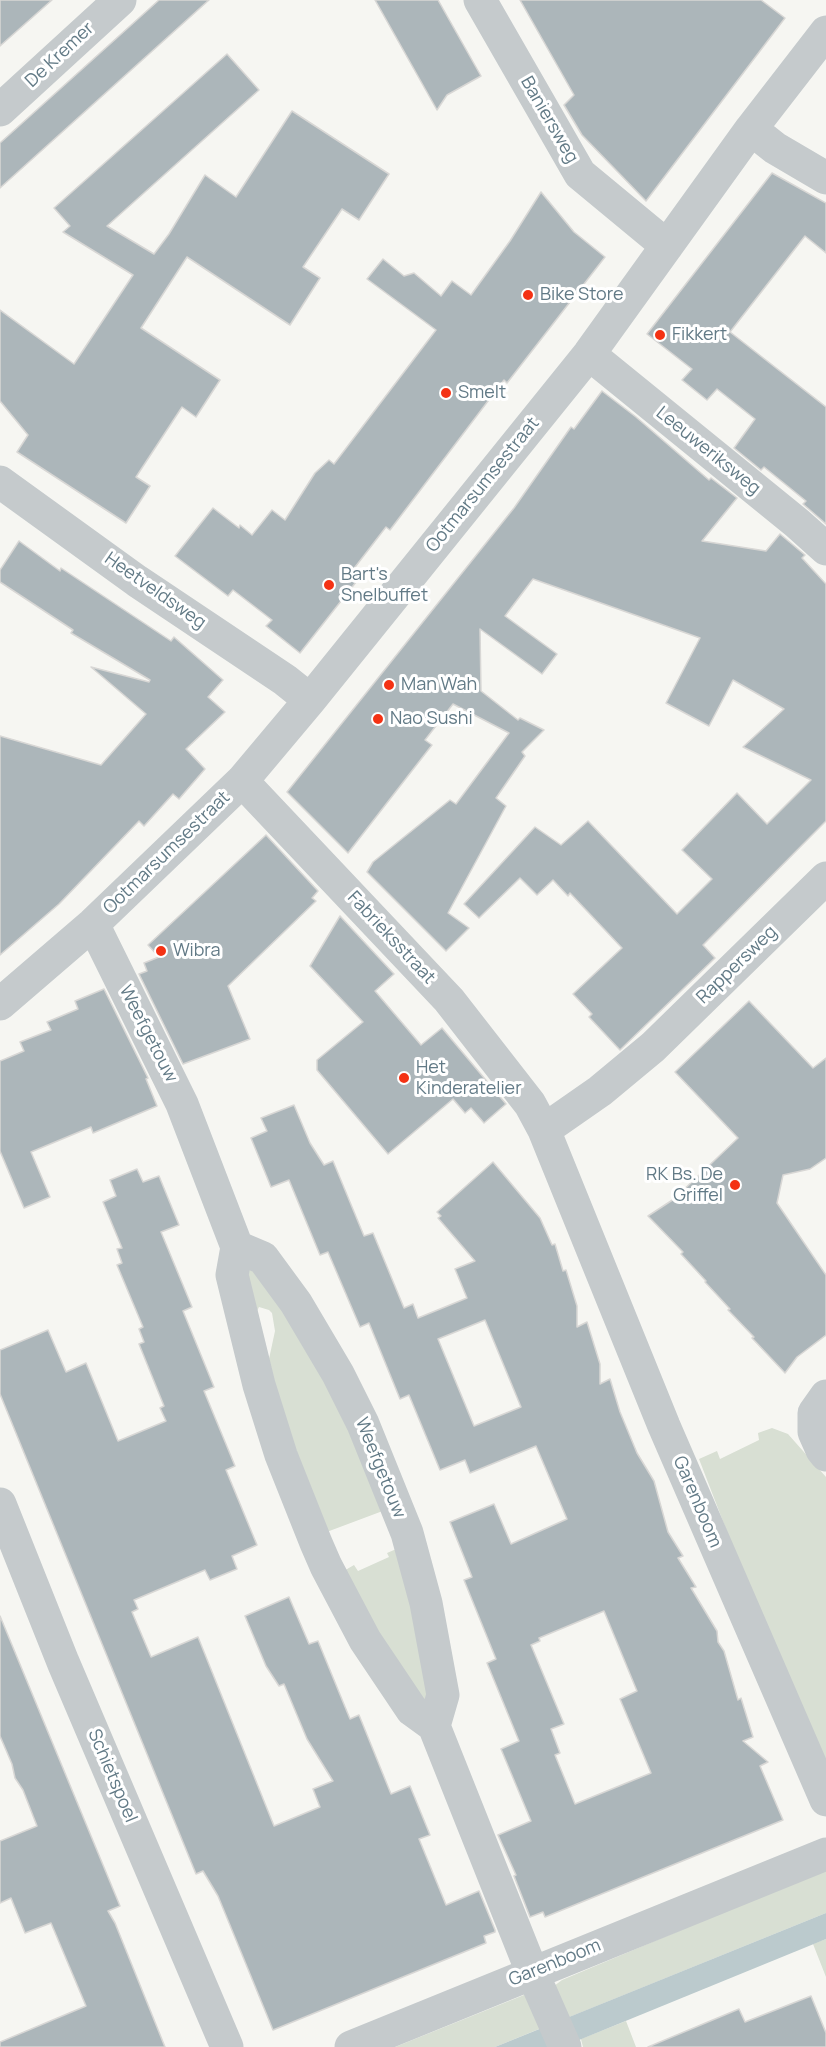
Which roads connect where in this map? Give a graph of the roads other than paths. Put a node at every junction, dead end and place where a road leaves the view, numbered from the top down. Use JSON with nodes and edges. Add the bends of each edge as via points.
{"nodes":[{"id":1,"x":120,"y":0,"type":"edge"},
{"id":2,"x":480,"y":0,"type":"edge"},
{"id":3,"x":826,"y":32,"type":"edge"},
{"id":4,"x":0,"y":110,"type":"edge"},
{"id":5,"x":751,"y":129,"type":"junction"},
{"id":6,"x":826,"y":178,"type":"edge"},
{"id":7,"x":667,"y":246,"type":"junction"},
{"id":8,"x":589,"y":354,"type":"junction"},
{"id":9,"x":0,"y":482,"type":"edge"},
{"id":10,"x":826,"y":549,"type":"edge"},
{"id":11,"x":310,"y":700,"type":"junction"},
{"id":12,"x":242,"y":781,"type":"junction"},
{"id":13,"x":824,"y":883,"type":"edge"},
{"id":14,"x":93,"y":924,"type":"junction"},
{"id":15,"x":5,"y":992,"type":"edge"},
{"id":16,"x":537,"y":1117,"type":"junction"},
{"id":17,"x":572,"y":1203,"type":"joint"},
{"id":18,"x":237,"y":1247,"type":"junction"},
{"id":19,"x":826,"y":1396,"type":"edge"},
{"id":20,"x":826,"y":1455,"type":"edge"},
{"id":21,"x":0,"y":1504,"type":"edge"},
{"id":22,"x":434,"y":1726,"type":"junction"},
{"id":23,"x":826,"y":1800,"type":"edge"},
{"id":24,"x":826,"y":1854,"type":"edge"},
{"id":25,"x":538,"y":1986,"type":"junction"},
{"id":26,"x":227,"y":2047,"type":"edge"},
{"id":27,"x":351,"y":2047,"type":"edge"},
{"id":28,"x":564,"y":2047,"type":"edge"}],
"edges":[{"from":1,"to":4,"type":"street","name":"De Kremer"},
{"from":2,"to":7,"type":"street","name":"Baniersweg","via":[[580,174]]},
{"from":3,"to":5,"type":"street","name":"Ootmarsumsestraat"},
{"from":5,"to":6,"type":"street"},
{"from":5,"to":7,"type":"street","name":"Ootmarsumsestraat"},
{"from":7,"to":8,"type":"street","name":"Ootmarsumsestraat"},
{"from":8,"to":10,"type":"street","name":"Leeuweriksweg"},
{"from":8,"to":11,"type":"street","name":"Ootmarsumsestraat"},
{"from":9,"to":11,"type":"street","name":"Heetveldsweg"},
{"from":11,"to":12,"type":"street","name":"Ootmarsumsestraat"},
{"from":12,"to":14,"type":"street","name":"Ootmarsumsestraat"},
{"from":12,"to":16,"type":"street","name":"Fabrieksstraat","via":[[449,1000]]},
{"from":13,"to":16,"type":"street","name":"Rappersweg","via":[[653,1047],[600,1091]]},
{"from":14,"to":15,"type":"street","name":"Ootmarsumsestraat"},
{"from":14,"to":18,"type":"street","name":"Weefgetouw","via":[[182,1104]]},
{"from":16,"to":17,"type":"street","name":"Fabrieksstraat"},
{"from":17,"to":23,"type":"street","name":"Garenboom"},
{"from":18,"to":22,"type":"street","name":"Weefgetouw","via":[[232,1275],[253,1365],[280,1455],[316,1543],[365,1640],[412,1710]]},
{"from":18,"to":22,"type":"street","name":"Weefgetouw","via":[[263,1258],[296,1303],[363,1424],[407,1533],[426,1603],[443,1695]]},
{"from":19,"to":20,"type":"street","via":[[814,1413],[814,1432]]},
{"from":21,"to":26,"type":"street","name":"Schietspoel"},
{"from":22,"to":25,"type":"street"},
{"from":24,"to":25,"type":"street","name":"Garenboom"},
{"from":25,"to":27,"type":"street","name":"Garenboom"},
{"from":25,"to":28,"type":"street"}]}
